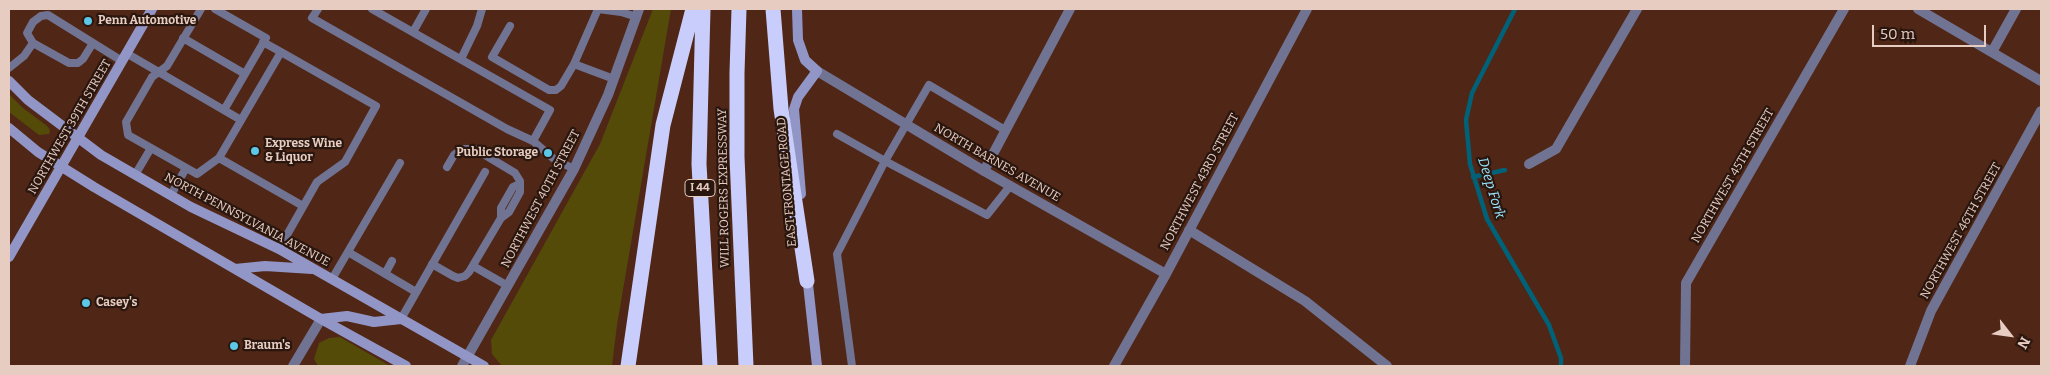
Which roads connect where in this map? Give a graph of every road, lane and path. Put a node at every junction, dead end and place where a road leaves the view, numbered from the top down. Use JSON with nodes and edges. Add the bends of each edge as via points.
{"nodes":[{"id":1,"x":152,"y":9,"type":"edge"},
{"id":2,"x":200,"y":9,"type":"edge"},
{"id":3,"x":215,"y":9,"type":"edge"},
{"id":4,"x":318,"y":9,"type":"edge"},
{"id":5,"x":372,"y":9,"type":"edge"},
{"id":6,"x":390,"y":9,"type":"edge"},
{"id":7,"x":426,"y":9,"type":"edge"},
{"id":8,"x":482,"y":9,"type":"edge"},
{"id":9,"x":598,"y":9,"type":"edge"},
{"id":10,"x":693,"y":9,"type":"edge"},
{"id":11,"x":703,"y":9,"type":"edge"},
{"id":12,"x":739,"y":9,"type":"edge"},
{"id":13,"x":773,"y":9,"type":"edge"},
{"id":14,"x":797,"y":9,"type":"edge"},
{"id":15,"x":1070,"y":9,"type":"edge"},
{"id":16,"x":1307,"y":9,"type":"edge"},
{"id":17,"x":1637,"y":9,"type":"edge"},
{"id":18,"x":1844,"y":9,"type":"edge"},
{"id":19,"x":1918,"y":9,"type":"edge"},
{"id":20,"x":2016,"y":9,"type":"edge"},
{"id":21,"x":638,"y":13,"type":"edge"},
{"id":22,"x":386,"y":16,"type":"junction"},
{"id":23,"x":510,"y":26,"type":"dead end"},
{"id":24,"x":413,"y":32,"type":"junction"},
{"id":25,"x":183,"y":38,"type":"junction"},
{"id":26,"x":263,"y":42,"type":"junction"},
{"id":27,"x":33,"y":43,"type":"junction"},
{"id":28,"x":93,"y":43,"type":"junction"},
{"id":29,"x":281,"y":52,"type":"junction"},
{"id":30,"x":1992,"y":52,"type":"junction"},
{"id":31,"x":124,"y":57,"type":"junction"},
{"id":32,"x":461,"y":59,"type":"junction"},
{"id":33,"x":574,"y":64,"type":"junction"},
{"id":34,"x":9,"y":68,"type":"edge"},
{"id":35,"x":159,"y":72,"type":"junction"},
{"id":36,"x":817,"y":72,"type":"junction"},
{"id":37,"x":245,"y":74,"type":"junction"},
{"id":38,"x":614,"y":79,"type":"junction"},
{"id":39,"x":9,"y":80,"type":"edge"},
{"id":40,"x":2041,"y":81,"type":"edge"},
{"id":41,"x":224,"y":110,"type":"junction"},
{"id":42,"x":2041,"y":111,"type":"edge"},
{"id":43,"x":241,"y":120,"type":"junction"},
{"id":44,"x":906,"y":124,"type":"junction"},
{"id":45,"x":9,"y":128,"type":"edge"},
{"id":46,"x":1005,"y":130,"type":"junction"},
{"id":47,"x":837,"y":134,"type":"dead end"},
{"id":48,"x":78,"y":138,"type":"junction"},
{"id":49,"x":533,"y":141,"type":"junction"},
{"id":50,"x":151,"y":148,"type":"junction"},
{"id":51,"x":219,"y":158,"type":"junction"},
{"id":52,"x":886,"y":161,"type":"junction"},
{"id":53,"x":400,"y":162,"type":"dead end"},
{"id":54,"x":1529,"y":164,"type":"dead end"},
{"id":55,"x":62,"y":167,"type":"junction"},
{"id":56,"x":447,"y":167,"type":"dead end"},
{"id":57,"x":186,"y":168,"type":"junction"},
{"id":58,"x":574,"y":170,"type":"junction"},
{"id":59,"x":984,"y":171,"type":"junction"},
{"id":60,"x":486,"y":172,"type":"dead end"},
{"id":61,"x":135,"y":175,"type":"junction"},
{"id":62,"x":1010,"y":186,"type":"junction"},
{"id":63,"x":171,"y":195,"type":"junction"},
{"id":64,"x":303,"y":206,"type":"junction"},
{"id":65,"x":1189,"y":230,"type":"junction"},
{"id":66,"x":279,"y":248,"type":"junction"},
{"id":67,"x":348,"y":252,"type":"junction"},
{"id":68,"x":9,"y":257,"type":"edge"},
{"id":69,"x":392,"y":261,"type":"dead end"},
{"id":70,"x":432,"y":264,"type":"junction"},
{"id":71,"x":473,"y":266,"type":"junction"},
{"id":72,"x":235,"y":268,"type":"junction"},
{"id":73,"x":315,"y":269,"type":"junction"},
{"id":74,"x":385,"y":274,"type":"junction"},
{"id":75,"x":1166,"y":274,"type":"junction"},
{"id":76,"x":332,"y":279,"type":"junction"},
{"id":77,"x":808,"y":281,"type":"junction"},
{"id":78,"x":508,"y":286,"type":"junction"},
{"id":79,"x":416,"y":292,"type":"junction"},
{"id":80,"x":321,"y":319,"type":"junction"},
{"id":81,"x":401,"y":319,"type":"junction"},
{"id":82,"x":468,"y":356,"type":"junction"},
{"id":83,"x":293,"y":366,"type":"edge"},
{"id":84,"x":406,"y":366,"type":"edge"},
{"id":85,"x":462,"y":366,"type":"edge"},
{"id":86,"x":484,"y":366,"type":"edge"},
{"id":87,"x":628,"y":366,"type":"edge"},
{"id":88,"x":710,"y":366,"type":"edge"},
{"id":89,"x":746,"y":366,"type":"edge"},
{"id":90,"x":816,"y":366,"type":"edge"},
{"id":91,"x":852,"y":366,"type":"edge"},
{"id":92,"x":1114,"y":366,"type":"edge"},
{"id":93,"x":1387,"y":366,"type":"edge"},
{"id":94,"x":1685,"y":366,"type":"edge"},
{"id":95,"x":1910,"y":366,"type":"edge"}],
"edges":[{"from":1,"to":31,"type":"main road","name":"NORTHWEST 39TH STREET"},
{"from":2,"to":25,"type":"lane"},
{"from":3,"to":26,"type":"lane","via":[[266,38]]},
{"from":4,"to":49,"type":"lane","via":[[312,18]]},
{"from":5,"to":22,"type":"lane"},
{"from":6,"to":22,"type":"lane"},
{"from":7,"to":24,"type":"lane"},
{"from":8,"to":32,"type":"lane"},
{"from":9,"to":21,"type":"lane"},
{"from":9,"to":33,"type":"lane"},
{"from":10,"to":87,"type":"highway","via":[[663,126]]},
{"from":11,"to":88,"type":"highway","name":"WILL ROGERS EXPRESSWAY","number":"I 44","via":[[699,164]]},
{"from":12,"to":89,"type":"highway","name":"WILL ROGERS EXPRESSWAY","via":[[737,157]]},
{"from":13,"to":77,"type":"highway","via":[[781,109]]},
{"from":14,"to":36,"type":"main road","via":[[798,40],[805,60]]},
{"from":15,"to":46,"type":"street"},
{"from":16,"to":65,"type":"street","name":"NORTHWEST 43RD STREET"},
{"from":17,"to":54,"type":"street","via":[[1556,149]]},
{"from":18,"to":94,"type":"street","name":"NORTHWEST 45TH STREET","via":[[1686,283]]},
{"from":19,"to":30,"type":"street"},
{"from":20,"to":30,"type":"street"},
{"from":21,"to":38,"type":"street","name":"NORTHWEST 40TH STREET"},
{"from":22,"to":24,"type":"lane"},
{"from":23,"to":33,"type":"lane","via":[[492,57],[549,90],[561,86]]},
{"from":24,"to":32,"type":"lane"},
{"from":25,"to":35,"type":"lane","via":[[167,66]]},
{"from":25,"to":37,"type":"lane"},
{"from":26,"to":29,"type":"lane"},
{"from":26,"to":37,"type":"lane"},
{"from":27,"to":28,"type":"lane","via":[[69,63],[78,64]]},
{"from":27,"to":28,"type":"lane","via":[[27,33],[33,22],[40,16],[48,16]]},
{"from":27,"to":34,"type":"lane","via":[[24,56]]},
{"from":28,"to":31,"type":"lane"},
{"from":29,"to":43,"type":"lane"},
{"from":29,"to":64,"type":"lane","via":[[376,106],[345,162],[317,182]]},
{"from":30,"to":40,"type":"street"},
{"from":31,"to":35,"type":"lane"},
{"from":31,"to":48,"type":"main road","name":"NORTHWEST 39TH STREET"},
{"from":32,"to":49,"type":"lane","via":[[550,110]]},
{"from":33,"to":38,"type":"lane"},
{"from":35,"to":41,"type":"lane"},
{"from":35,"to":50,"type":"lane","via":[[152,77],[126,122],[128,135]]},
{"from":36,"to":44,"type":"street","name":"NORTH BARNES AVENUE"},
{"from":36,"to":77,"type":"main road","name":"EAST FRONTAGE ROAD","via":[[798,97],[794,109]]},
{"from":37,"to":41,"type":"lane"},
{"from":38,"to":58,"type":"street","name":"NORTHWEST 40TH STREET"},
{"from":39,"to":48,"type":"main road","name":"NORTH PENNSYLVANIA AVENUE","via":[[28,100]]},
{"from":41,"to":43,"type":"lane"},
{"from":42,"to":95,"type":"street","name":"NORTHWEST 46TH STREET","via":[[1931,310]]},
{"from":43,"to":51,"type":"lane"},
{"from":44,"to":46,"type":"lane","via":[[930,85]]},
{"from":44,"to":52,"type":"lane"},
{"from":44,"to":59,"type":"street","name":"NORTH BARNES AVENUE"},
{"from":45,"to":55,"type":"main road"},
{"from":46,"to":59,"type":"street"},
{"from":47,"to":52,"type":"lane"},
{"from":48,"to":55,"type":"main road","name":"NORTHWEST 39TH STREET"},
{"from":48,"to":61,"type":"main road","name":"NORTH PENNSYLVANIA AVENUE"},
{"from":49,"to":58,"type":"lane"},
{"from":50,"to":57,"type":"lane"},
{"from":50,"to":61,"type":"lane"},
{"from":51,"to":57,"type":"lane","via":[[197,174]]},
{"from":51,"to":64,"type":"lane"},
{"from":52,"to":62,"type":"lane","via":[[987,215]]},
{"from":52,"to":91,"type":"lane","via":[[837,254]]},
{"from":53,"to":67,"type":"lane"},
{"from":55,"to":68,"type":"main road","name":"NORTHWEST 39TH STREET"},
{"from":55,"to":72,"type":"main road"},
{"from":56,"to":71,"type":"lane","via":[[462,149],[475,150],[519,176],[520,192]]},
{"from":57,"to":63,"type":"lane"},
{"from":58,"to":78,"type":"street","name":"NORTHWEST 40TH STREET"},
{"from":59,"to":62,"type":"street","name":"NORTH BARNES AVENUE"},
{"from":60,"to":70,"type":"lane"},
{"from":61,"to":63,"type":"main road","name":"NORTH PENNSYLVANIA AVENUE"},
{"from":62,"to":75,"type":"street","name":"NORTH BARNES AVENUE"},
{"from":63,"to":66,"type":"main road","name":"NORTH PENNSYLVANIA AVENUE"},
{"from":64,"to":66,"type":"lane"},
{"from":65,"to":75,"type":"street","name":"NORTHWEST 43RD STREET"},
{"from":65,"to":93,"type":"street","via":[[1305,301]]},
{"from":66,"to":73,"type":"main road","name":"NORTH PENNSYLVANIA AVENUE"},
{"from":67,"to":74,"type":"lane"},
{"from":67,"to":76,"type":"lane"},
{"from":69,"to":74,"type":"lane"},
{"from":70,"to":71,"type":"lane","via":[[458,278],[465,276]]},
{"from":70,"to":79,"type":"lane"},
{"from":71,"to":78,"type":"lane"},
{"from":72,"to":73,"type":"main road"},
{"from":72,"to":80,"type":"main road"},
{"from":73,"to":76,"type":"main road","name":"NORTH PENNSYLVANIA AVENUE"},
{"from":74,"to":79,"type":"lane"},
{"from":75,"to":92,"type":"street","name":"NORTHWEST 43RD STREET"},
{"from":76,"to":81,"type":"main road","name":"NORTH PENNSYLVANIA AVENUE"},
{"from":77,"to":90,"type":"main road","name":"EAST FRONTAGE ROAD"},
{"from":78,"to":82,"type":"street","name":"NORTHWEST 40TH STREET"},
{"from":79,"to":81,"type":"lane"},
{"from":80,"to":81,"type":"main road","via":[[347,316],[374,322]]},
{"from":80,"to":83,"type":"street"},
{"from":80,"to":84,"type":"main road"},
{"from":81,"to":82,"type":"main road","name":"NORTH PENNSYLVANIA AVENUE"},
{"from":82,"to":85,"type":"street","name":"NORTHWEST 40TH STREET"},
{"from":82,"to":86,"type":"main road","name":"NORTH PENNSYLVANIA AVENUE"}]}
